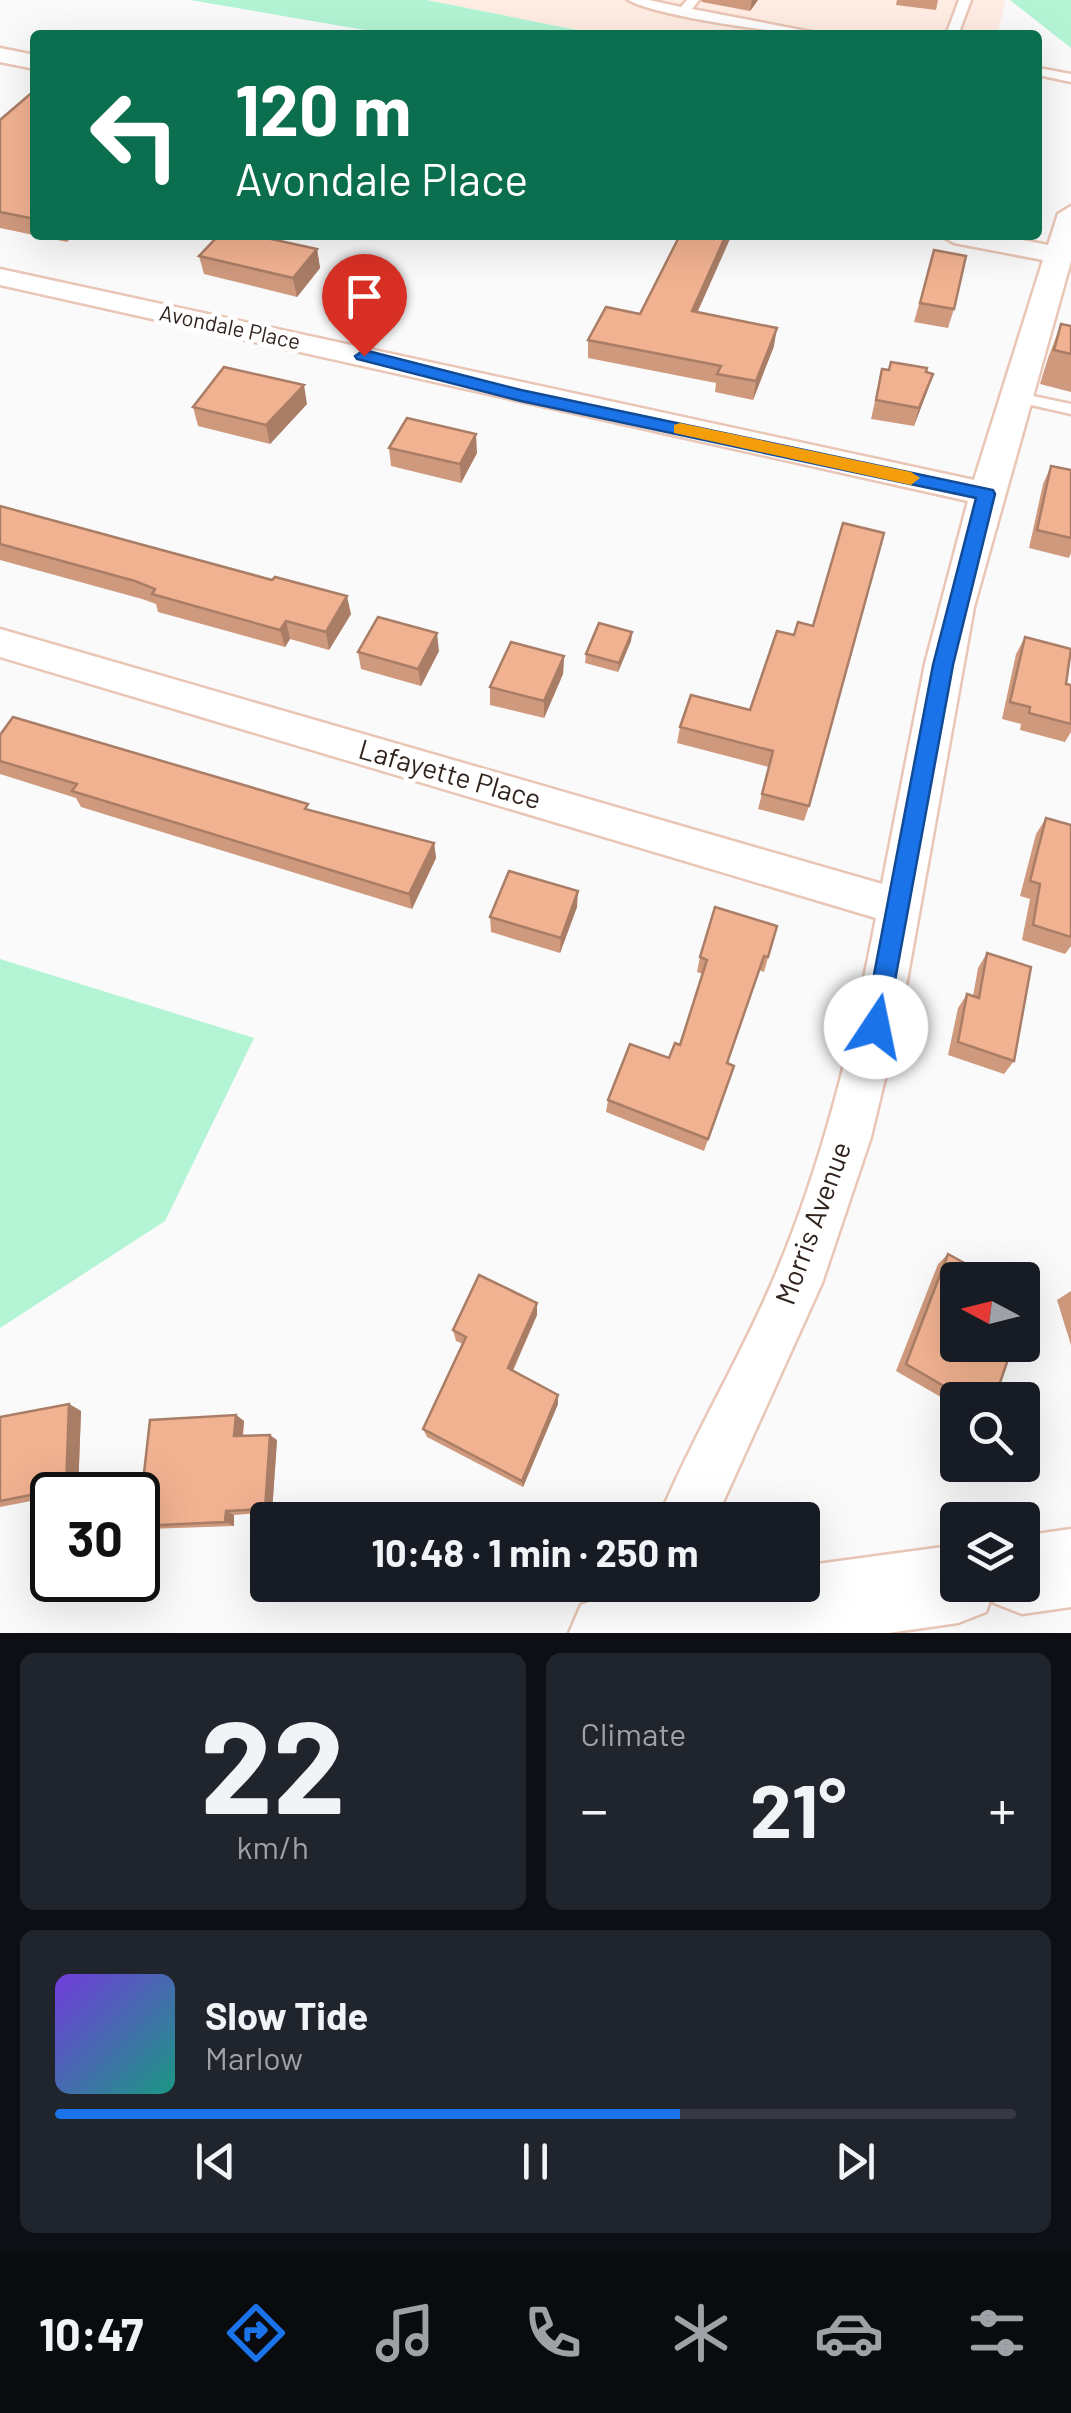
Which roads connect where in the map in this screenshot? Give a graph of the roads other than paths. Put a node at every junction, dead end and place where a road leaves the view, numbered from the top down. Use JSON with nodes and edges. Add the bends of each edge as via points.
{"nodes":[{"id":1,"x":634,"y":0,"type":"edge"},
{"id":2,"x":693,"y":0,"type":"edge"},
{"id":3,"x":965,"y":0,"type":"edge"},
{"id":4,"x":684,"y":11,"type":"junction"},
{"id":5,"x":792,"y":30,"type":"edge"},
{"id":6,"x":954,"y":30,"type":"edge"},
{"id":7,"x":0,"y":55,"type":"edge"},
{"id":8,"x":30,"y":61,"type":"edge"},
{"id":9,"x":1042,"y":73,"type":"edge"},
{"id":10,"x":1071,"y":78,"type":"edge"},
{"id":11,"x":1066,"y":239,"type":"edge"},
{"id":12,"x":0,"y":276,"type":"edge"},
{"id":13,"x":1014,"y":397,"type":"junction"},
{"id":14,"x":1071,"y":409,"type":"edge"},
{"id":15,"x":986,"y":494,"type":"junction"},
{"id":16,"x":0,"y":643,"type":"edge"},
{"id":17,"x":900,"y":907,"type":"junction"},
{"id":18,"x":695,"y":1502,"type":"edge"},
{"id":19,"x":1071,"y":1568,"type":"edge"},
{"id":20,"x":1040,"y":1572,"type":"edge"},
{"id":21,"x":940,"y":1586,"type":"edge"},
{"id":22,"x":627,"y":1616,"type":"edge"}],
"edges":[{"from":1,"to":4,"type":"lane"},
{"from":2,"to":4,"type":"lane"},
{"from":3,"to":6,"type":"lane"},
{"from":4,"to":5,"type":"lane"},
{"from":7,"to":8,"type":"street"},
{"from":9,"to":10,"type":"lane"},
{"from":11,"to":13,"type":"street","name":"Morris Avenue"},
{"from":12,"to":15,"type":"street","name":"Avondale Place"},
{"from":13,"to":14,"type":"lane"},
{"from":13,"to":15,"type":"street","name":"Morris Avenue"},
{"from":15,"to":17,"type":"street","name":"Morris Avenue","via":[[943,665]]},
{"from":16,"to":17,"type":"street","name":"Lafayette Place"},
{"from":17,"to":18,"type":"street","name":"Morris Avenue","via":[[876,1027],[827,1203]]},
{"from":19,"to":20,"type":"street"},
{"from":21,"to":22,"type":"street"}]}
